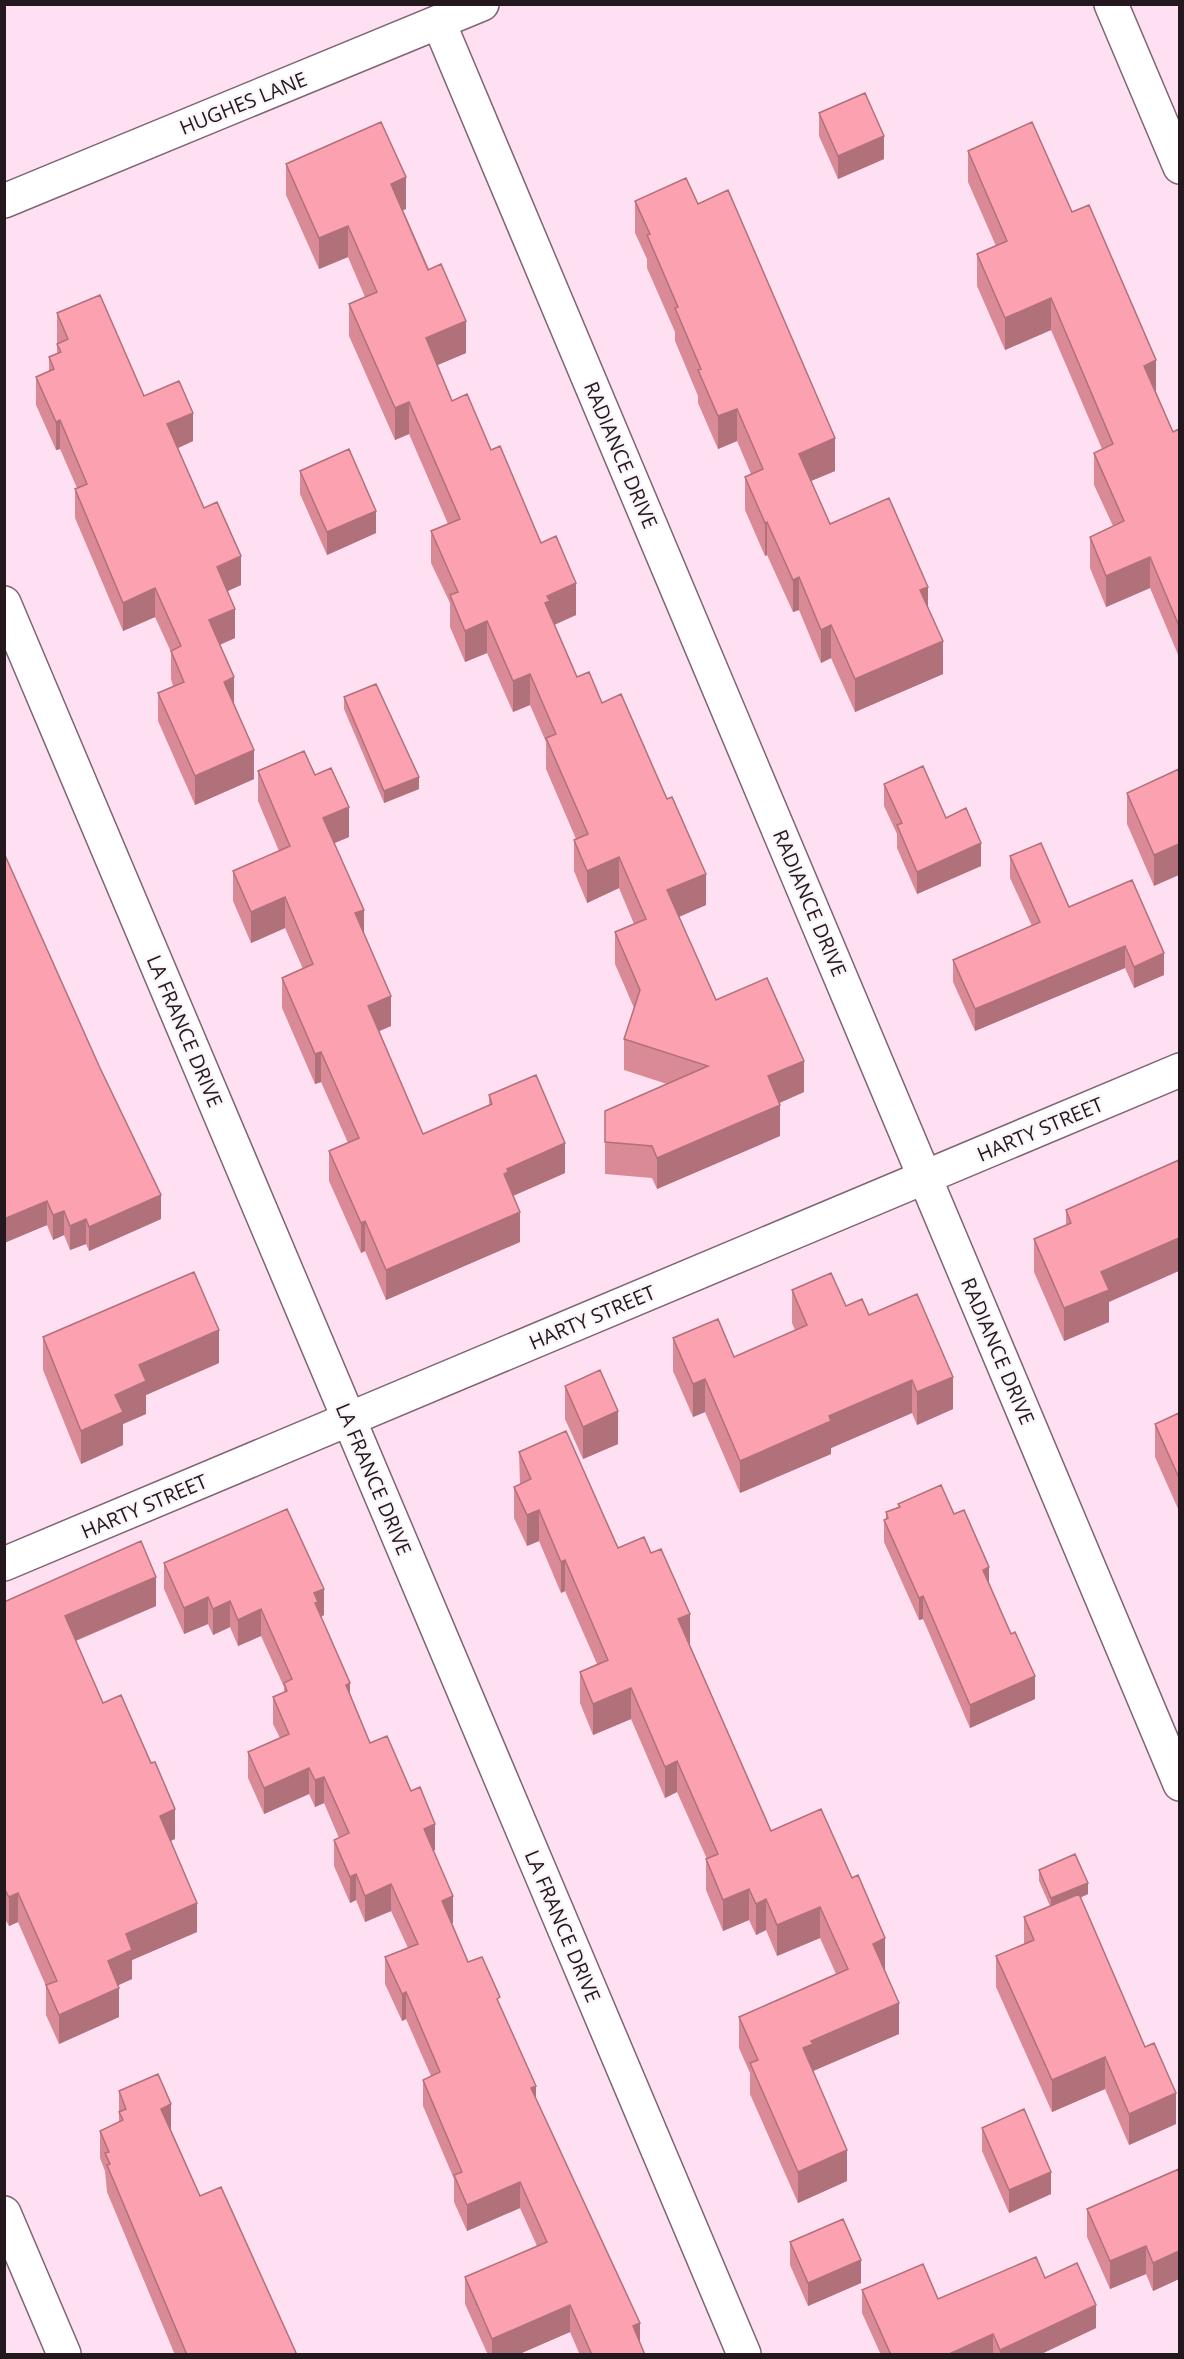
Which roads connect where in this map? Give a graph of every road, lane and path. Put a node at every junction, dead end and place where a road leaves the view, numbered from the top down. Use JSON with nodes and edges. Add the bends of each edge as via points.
{"nodes":[{"id":1,"x":482,"y":4,"type":"edge"},
{"id":2,"x":1111,"y":4,"type":"edge"},
{"id":3,"x":439,"y":23,"type":"junction"},
{"id":4,"x":1179,"y":167,"type":"edge"},
{"id":5,"x":4,"y":201,"type":"edge"},
{"id":6,"x":4,"y":603,"type":"edge"},
{"id":7,"x":1179,"y":1070,"type":"edge"},
{"id":8,"x":925,"y":1178,"type":"junction"},
{"id":9,"x":349,"y":1419,"type":"junction"},
{"id":10,"x":4,"y":1564,"type":"edge"},
{"id":11,"x":1179,"y":1784,"type":"edge"},
{"id":12,"x":4,"y":2212,"type":"edge"},
{"id":13,"x":64,"y":2355,"type":"edge"},
{"id":14,"x":744,"y":2355,"type":"edge"}],
"edges":[{"from":1,"to":3,"type":"street","name":"HUGHES LANE"},
{"from":2,"to":4,"type":"street"},
{"from":3,"to":5,"type":"street","name":"HUGHES LANE"},
{"from":3,"to":8,"type":"street","name":"RADIANCE DRIVE"},
{"from":6,"to":9,"type":"street","name":"LA FRANCE DRIVE"},
{"from":7,"to":8,"type":"street","name":"HARTY STREET"},
{"from":8,"to":9,"type":"street","name":"HARTY STREET"},
{"from":8,"to":11,"type":"street","name":"RADIANCE DRIVE"},
{"from":9,"to":10,"type":"street","name":"HARTY STREET"},
{"from":9,"to":14,"type":"street","name":"LA FRANCE DRIVE"},
{"from":12,"to":13,"type":"street"}]}
